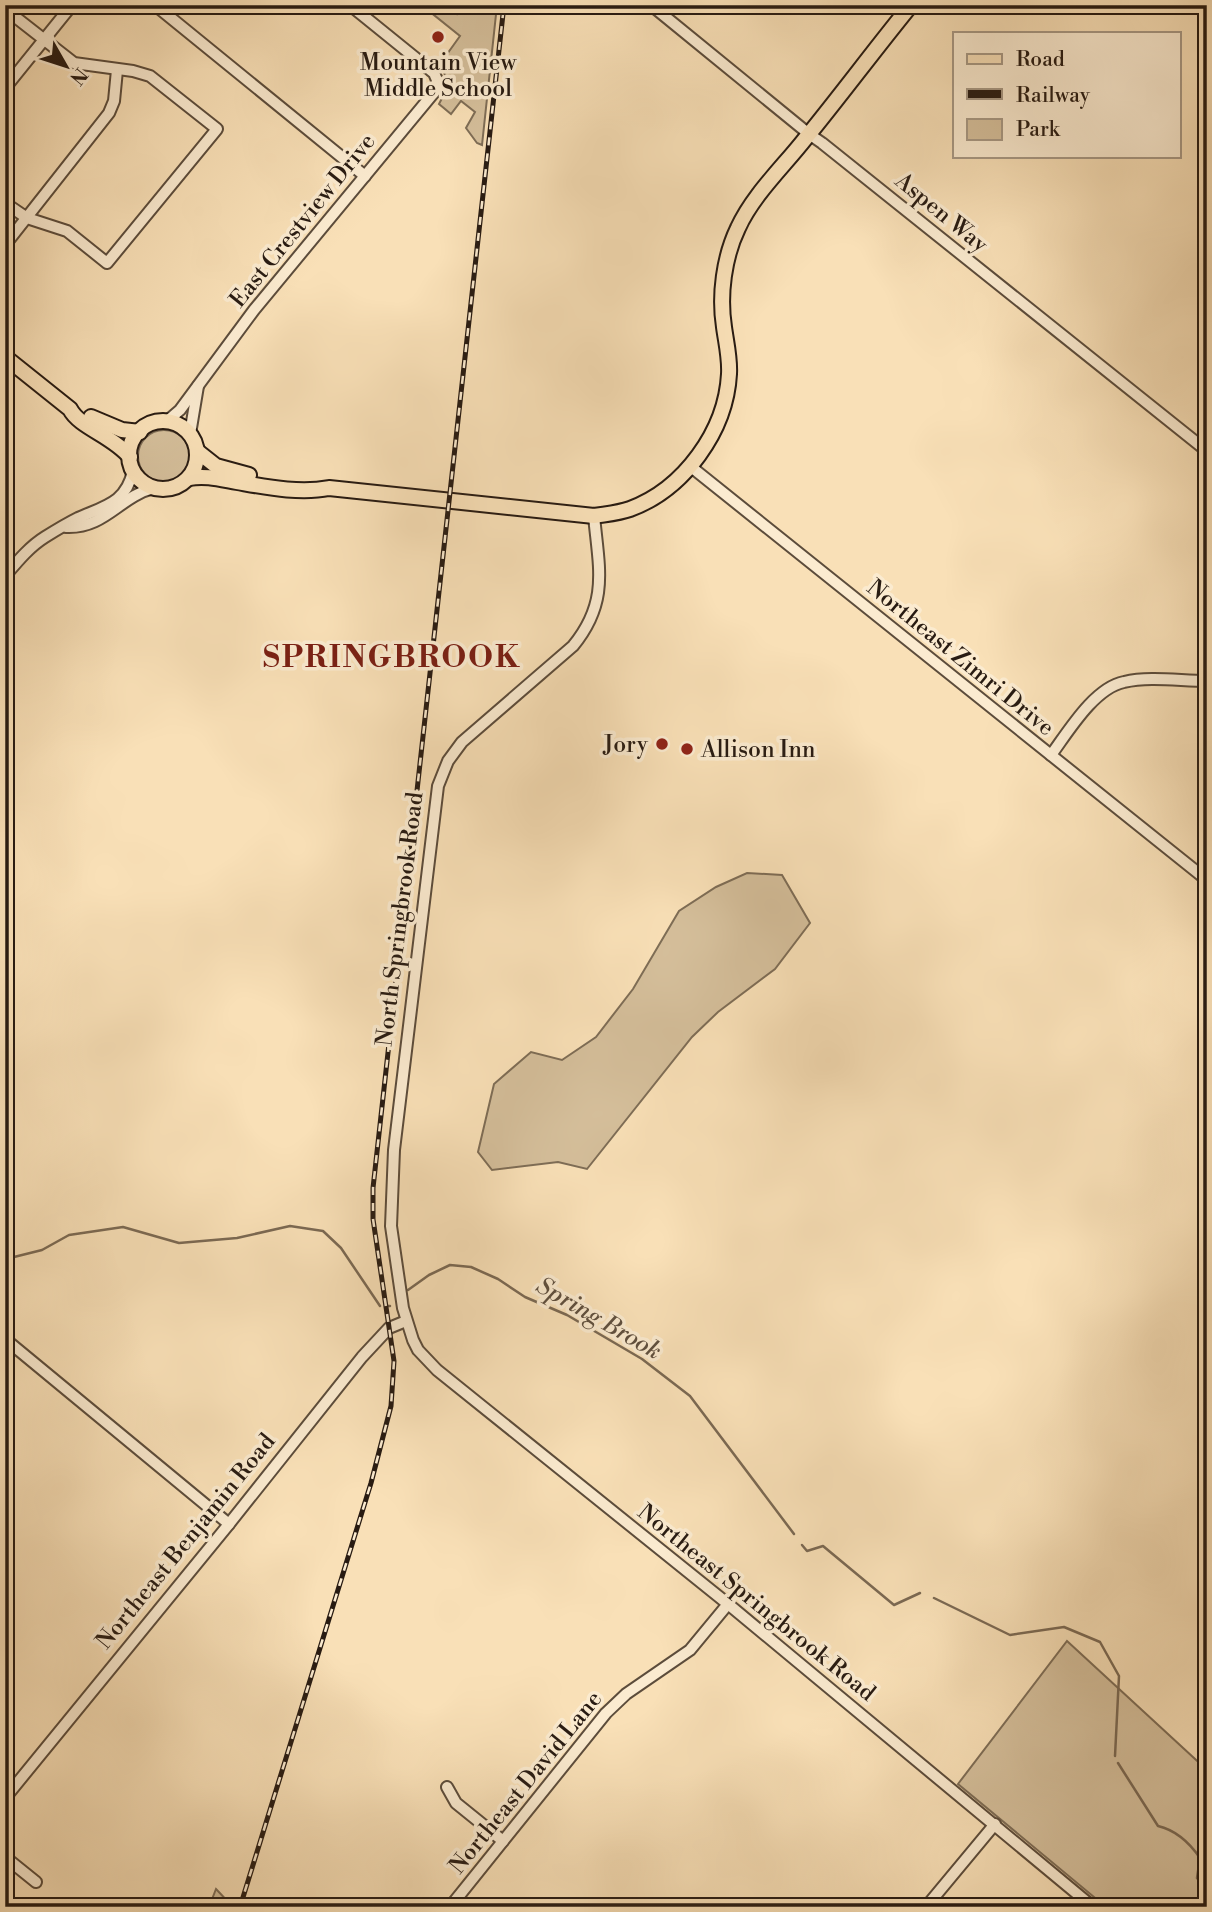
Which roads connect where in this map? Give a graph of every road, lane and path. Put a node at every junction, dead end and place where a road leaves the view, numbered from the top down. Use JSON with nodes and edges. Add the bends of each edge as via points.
{"nodes":[{"id":1,"x":72,"y":5,"type":"edge"},
{"id":2,"x":155,"y":5,"type":"edge"},
{"id":3,"x":350,"y":5,"type":"edge"},
{"id":4,"x":651,"y":5,"type":"edge"},
{"id":5,"x":911,"y":5,"type":"edge"},
{"id":6,"x":5,"y":9,"type":"edge"},
{"id":7,"x":43,"y":41,"type":"junction"},
{"id":8,"x":117,"y":70,"type":"junction"},
{"id":9,"x":5,"y":88,"type":"edge"},
{"id":10,"x":809,"y":134,"type":"junction"},
{"id":11,"x":365,"y":176,"type":"junction"},
{"id":12,"x":5,"y":203,"type":"edge"},
{"id":13,"x":27,"y":218,"type":"junction"},
{"id":14,"x":5,"y":245,"type":"edge"},
{"id":15,"x":5,"y":357,"type":"edge"},
{"id":16,"x":198,"y":386,"type":"junction"},
{"id":17,"x":70,"y":409,"type":"junction"},
{"id":18,"x":166,"y":422,"type":"junction"},
{"id":19,"x":140,"y":432,"type":"junction"},
{"id":20,"x":190,"y":434,"type":"junction"},
{"id":21,"x":197,"y":451,"type":"junction"},
{"id":22,"x":1207,"y":451,"type":"edge"},
{"id":23,"x":131,"y":464,"type":"junction"},
{"id":24,"x":690,"y":466,"type":"junction"},
{"id":25,"x":189,"y":478,"type":"junction"},
{"id":26,"x":154,"y":488,"type":"junction"},
{"id":27,"x":329,"y":488,"type":"junction"},
{"id":28,"x":594,"y":516,"type":"junction"},
{"id":29,"x":66,"y":527,"type":"junction"},
{"id":30,"x":5,"y":576,"type":"edge"},
{"id":31,"x":1207,"y":681,"type":"edge"},
{"id":32,"x":1051,"y":755,"type":"junction"},
{"id":33,"x":1207,"y":880,"type":"edge"},
{"id":34,"x":406,"y":1321,"type":"junction"},
{"id":35,"x":5,"y":1339,"type":"edge"},
{"id":36,"x":229,"y":1524,"type":"junction"},
{"id":37,"x":729,"y":1604,"type":"junction"},
{"id":38,"x":447,"y":1787,"type":"dead end"},
{"id":39,"x":5,"y":1798,"type":"edge"},
{"id":40,"x":995,"y":1824,"type":"junction"},
{"id":41,"x":503,"y":1841,"type":"junction"},
{"id":42,"x":5,"y":1857,"type":"edge"},
{"id":43,"x":36,"y":1882,"type":"dead end"},
{"id":44,"x":450,"y":1907,"type":"edge"},
{"id":45,"x":926,"y":1907,"type":"edge"},
{"id":46,"x":1093,"y":1907,"type":"edge"}],
"edges":[{"from":1,"to":7,"type":"street"},
{"from":2,"to":11,"type":"street"},
{"from":3,"to":11,"type":"street","name":"East Crestview Drive","via":[[437,80],[434,92]]},
{"from":4,"to":10,"type":"street","name":"Aspen Way"},
{"from":5,"to":10,"type":"main road"},
{"from":6,"to":7,"type":"street"},
{"from":7,"to":8,"type":"street","via":[[74,64]]},
{"from":7,"to":9,"type":"street"},
{"from":8,"to":13,"type":"street","via":[[109,113]]},
{"from":8,"to":13,"type":"street","via":[[150,76],[216,129],[107,263],[66,231]]},
{"from":10,"to":22,"type":"street","name":"Aspen Way"},
{"from":10,"to":24,"type":"main road","via":[[747,213],[730,248],[722,307],[730,373],[727,390],[711,436]]},
{"from":11,"to":16,"type":"street","name":"East Crestview Drive"},
{"from":12,"to":13,"type":"street"},
{"from":13,"to":14,"type":"street"},
{"from":15,"to":17,"type":"main road"},
{"from":16,"to":18,"type":"street","name":"East Crestview Drive"},
{"from":16,"to":20,"type":"street","name":"East Crestview Drive"},
{"from":17,"to":19,"type":"main road","via":[[122,430]]},
{"from":17,"to":23,"type":"main road","via":[[74,417],[117,443]]},
{"from":18,"to":19,"type":"main road"},
{"from":18,"to":20,"type":"main road"},
{"from":19,"to":23,"type":"main road","via":[[131,447]]},
{"from":20,"to":21,"type":"main road"},
{"from":21,"to":25,"type":"main road"},
{"from":21,"to":27,"type":"main road","via":[[230,471],[315,482]]},
{"from":23,"to":26,"type":"main road"},
{"from":23,"to":29,"type":"street","via":[[127,488],[110,505]]},
{"from":24,"to":28,"type":"main road","via":[[649,500]]},
{"from":24,"to":32,"type":"street","name":"Northeast Zimri Drive"},
{"from":25,"to":26,"type":"main road","via":[[174,487]]},
{"from":25,"to":27,"type":"main road","via":[[208,476],[314,491]]},
{"from":26,"to":29,"type":"street","via":[[98,521]]},
{"from":27,"to":28,"type":"main road"},
{"from":28,"to":34,"type":"street","name":"North Springbrook Road","via":[[599,590],[592,619],[573,646],[462,742],[438,786],[391,1194],[393,1246]]},
{"from":29,"to":30,"type":"street","via":[[38,542]]},
{"from":31,"to":32,"type":"street","via":[[1121,682],[1080,715]]},
{"from":32,"to":33,"type":"street","name":"Northeast Zimri Drive"},
{"from":34,"to":36,"type":"street","name":"Northeast Benjamin Road","via":[[389,1328],[362,1357]]},
{"from":34,"to":37,"type":"street","name":"Northeast Springbrook Road","via":[[418,1350],[437,1370]]},
{"from":35,"to":36,"type":"street"},
{"from":36,"to":39,"type":"street","name":"Northeast Benjamin Road"},
{"from":37,"to":40,"type":"street","name":"Northeast Springbrook Road"},
{"from":37,"to":41,"type":"street","name":"Northeast David Lane","via":[[690,1650],[606,1713]]},
{"from":38,"to":41,"type":"street","via":[[456,1803]]},
{"from":40,"to":45,"type":"street"},
{"from":40,"to":46,"type":"street","name":"Northeast Springbrook Road"},
{"from":41,"to":44,"type":"street","name":"Northeast David Lane"},
{"from":42,"to":43,"type":"street"}]}
